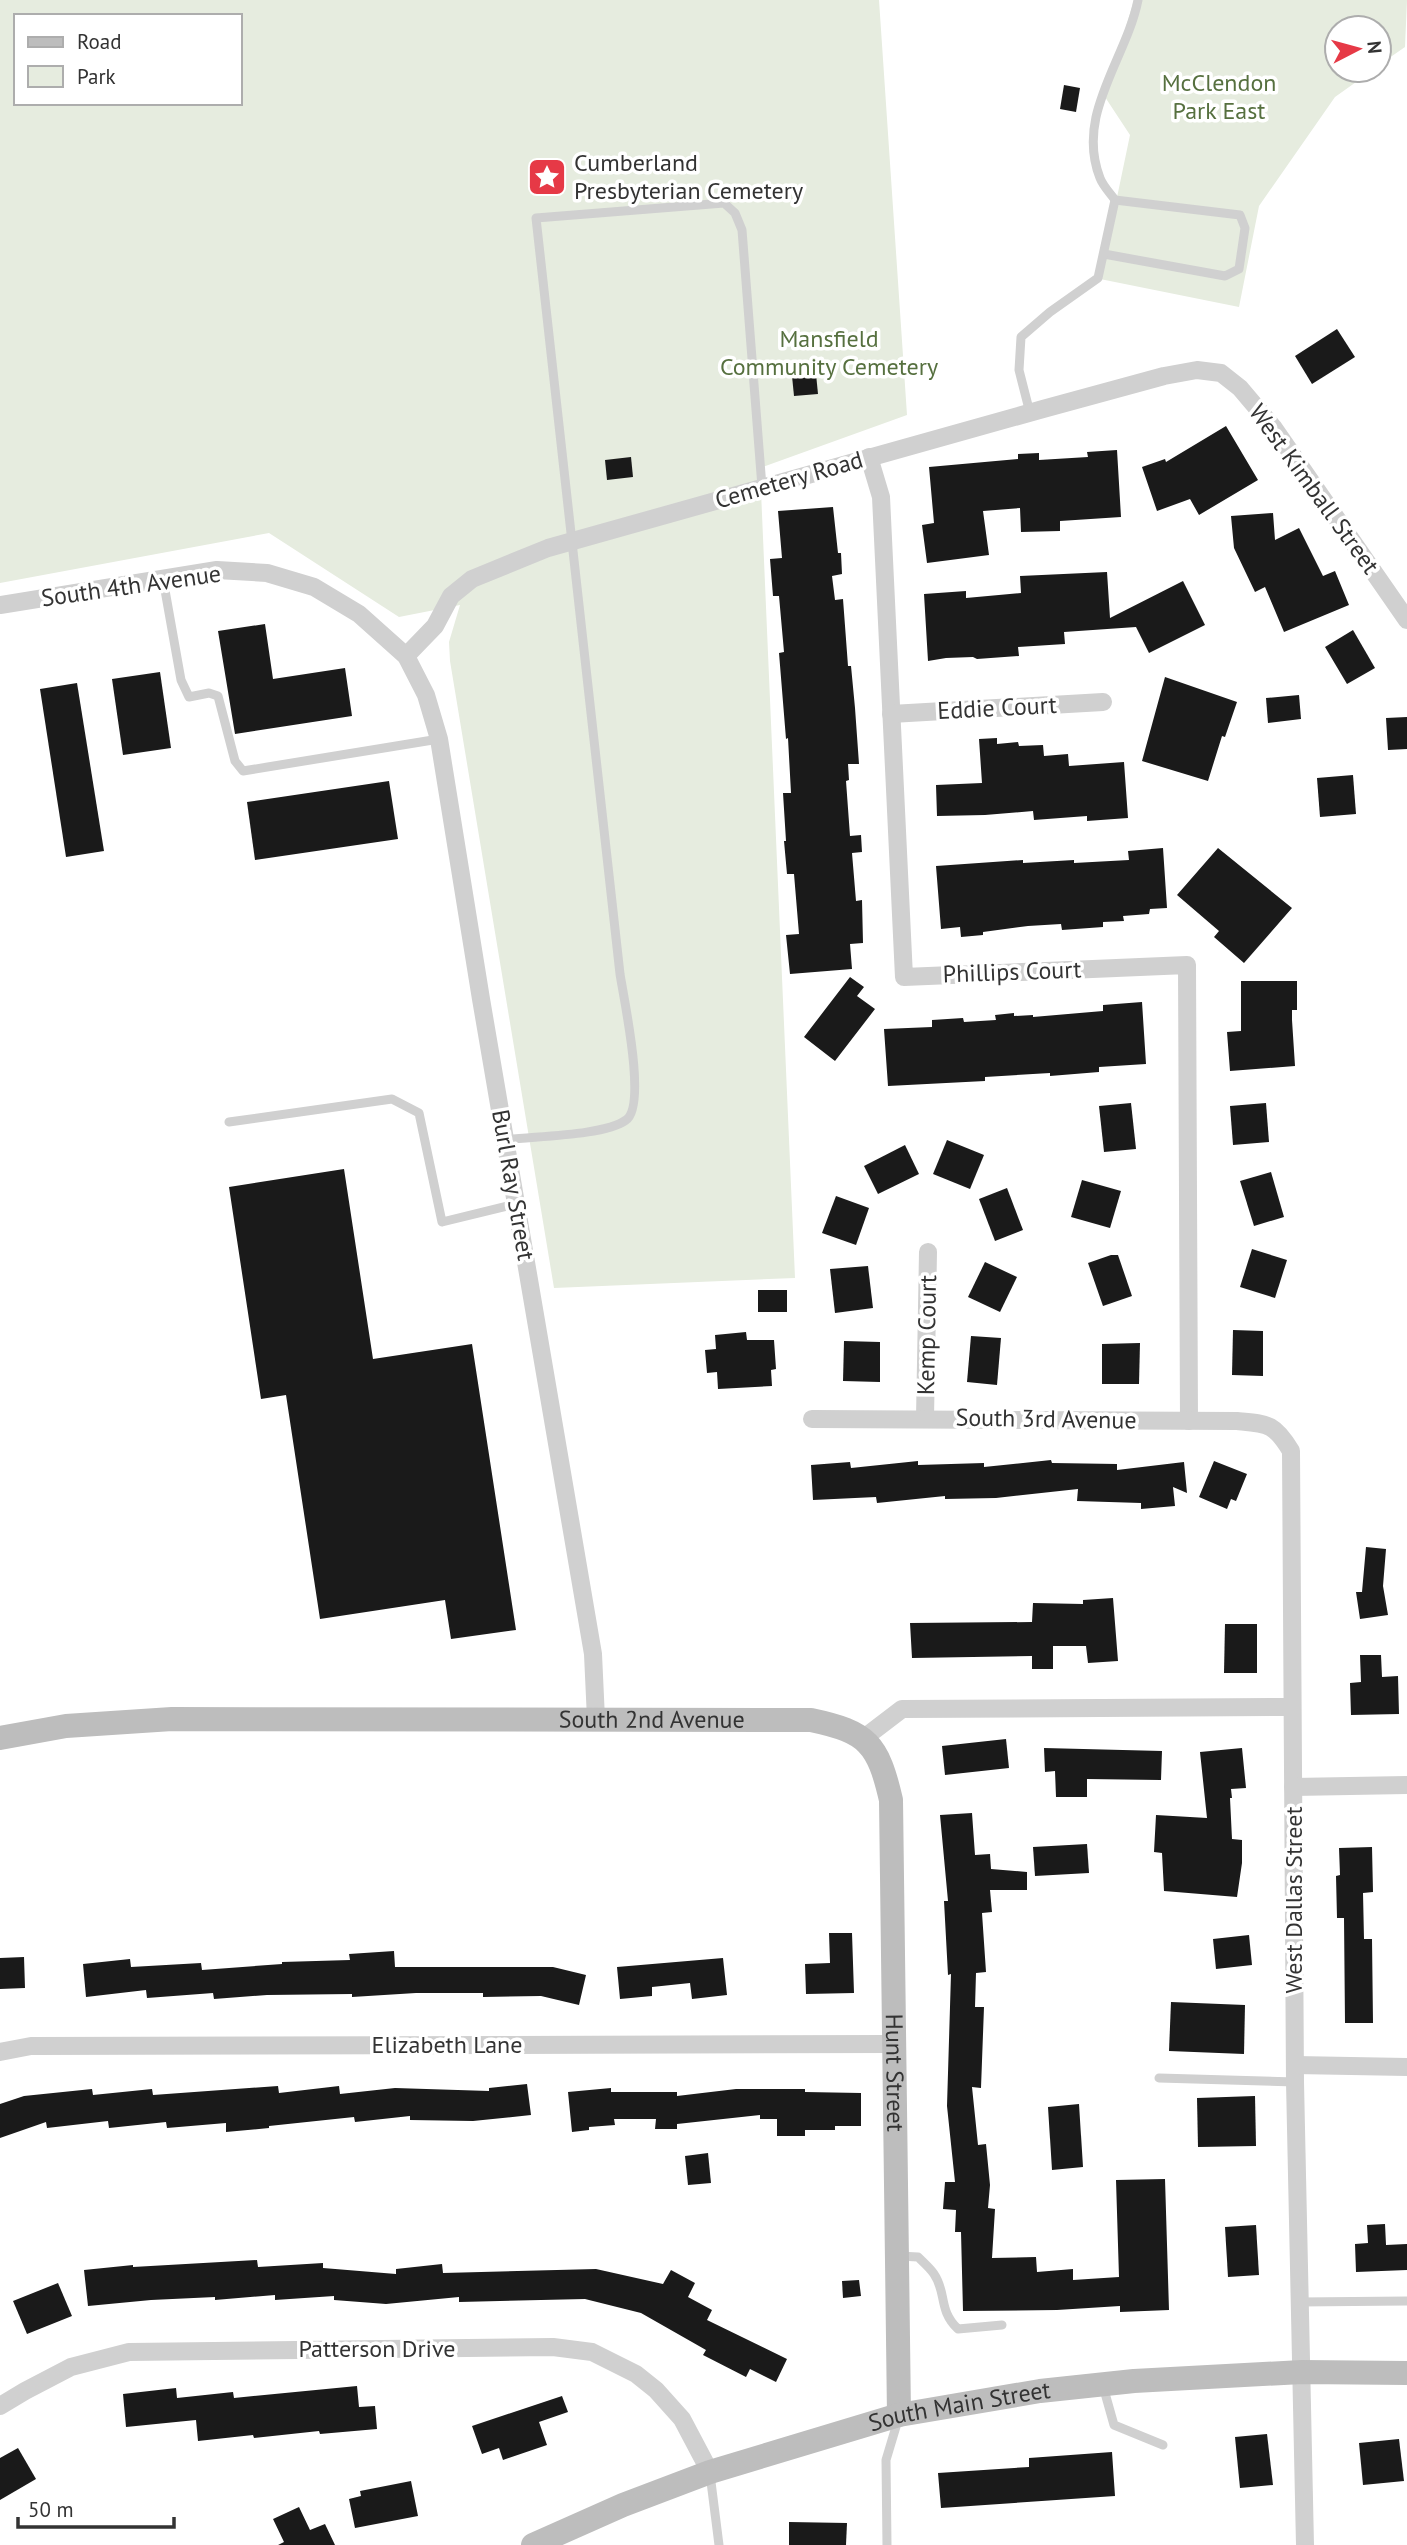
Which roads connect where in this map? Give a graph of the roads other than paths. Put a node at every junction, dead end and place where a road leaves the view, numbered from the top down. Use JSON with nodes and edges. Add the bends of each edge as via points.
{"nodes":[{"id":1,"x":1138,"y":0,"type":"edge"},
{"id":2,"x":1115,"y":200,"type":"junction"},
{"id":3,"x":1104,"y":254,"type":"junction"},
{"id":4,"x":1209,"y":372,"type":"joint"},
{"id":5,"x":1030,"y":412,"type":"junction"},
{"id":6,"x":869,"y":457,"type":"junction"},
{"id":7,"x":762,"y":487,"type":"junction"},
{"id":8,"x":571,"y":542,"type":"junction"},
{"id":9,"x":163,"y":579,"type":"junction"},
{"id":10,"x":0,"y":605,"type":"edge"},
{"id":11,"x":1407,"y":620,"type":"edge"},
{"id":12,"x":406,"y":656,"type":"junction"},
{"id":13,"x":1103,"y":702,"type":"dead end"},
{"id":14,"x":891,"y":713,"type":"junction"},
{"id":15,"x":439,"y":739,"type":"junction"},
{"id":16,"x":229,"y":1122,"type":"dead end"},
{"id":17,"x":505,"y":1140,"type":"junction"},
{"id":18,"x":516,"y":1204,"type":"junction"},
{"id":19,"x":928,"y":1252,"type":"dead end"},
{"id":20,"x":925,"y":1418,"type":"junction"},
{"id":21,"x":812,"y":1419,"type":"dead end"},
{"id":22,"x":1188,"y":1421,"type":"junction"},
{"id":23,"x":1279,"y":1431,"type":"joint"},
{"id":24,"x":1292,"y":1707,"type":"junction"},
{"id":25,"x":596,"y":1719,"type":"junction"},
{"id":26,"x":0,"y":1738,"type":"edge"},
{"id":27,"x":864,"y":1738,"type":"junction"},
{"id":28,"x":1407,"y":1785,"type":"edge"},
{"id":29,"x":1293,"y":1787,"type":"junction"},
{"id":30,"x":894,"y":2044,"type":"junction"},
{"id":31,"x":0,"y":2052,"type":"edge"},
{"id":32,"x":1407,"y":2067,"type":"edge"},
{"id":33,"x":1295,"y":2074,"type":"junction"},
{"id":34,"x":1159,"y":2078,"type":"dead end"},
{"id":35,"x":897,"y":2256,"type":"junction"},
{"id":36,"x":1407,"y":2301,"type":"edge"},
{"id":37,"x":1300,"y":2302,"type":"junction"},
{"id":38,"x":1002,"y":2325,"type":"dead end"},
{"id":39,"x":1302,"y":2372,"type":"junction"},
{"id":40,"x":1407,"y":2373,"type":"edge"},
{"id":41,"x":1102,"y":2384,"type":"junction"},
{"id":42,"x":0,"y":2406,"type":"edge"},
{"id":43,"x":899,"y":2415,"type":"junction"},
{"id":44,"x":1163,"y":2445,"type":"dead end"},
{"id":45,"x":710,"y":2472,"type":"junction"},
{"id":46,"x":533,"y":2545,"type":"edge"},
{"id":47,"x":719,"y":2545,"type":"edge"},
{"id":48,"x":887,"y":2545,"type":"edge"},
{"id":49,"x":1305,"y":2545,"type":"edge"}],
"edges":[{"from":1,"to":2,"type":"lane","via":[[1092,131],[1100,180]]},
{"from":2,"to":3,"type":"lane"},
{"from":2,"to":3,"type":"lane","via":[[1240,215],[1245,228],[1239,269],[1225,276]]},
{"from":3,"to":5,"type":"lane","via":[[1098,278],[1021,337],[1019,370]]},
{"from":4,"to":5,"type":"street","name":"Cemetery Road","via":[[1164,376]]},
{"from":4,"to":11,"type":"street","name":"West Kimball Street","via":[[1221,373],[1240,388],[1273,427]]},
{"from":5,"to":6,"type":"street","name":"Cemetery Road"},
{"from":6,"to":7,"type":"street","name":"Cemetery Road"},
{"from":6,"to":14,"type":"street","name":"Phillips Court","via":[[881,497]]},
{"from":7,"to":8,"type":"street","name":"Cemetery Road"},
{"from":7,"to":8,"type":"lane","via":[[743,230],[734,213],[724,203],[536,218]]},
{"from":8,"to":12,"type":"street","name":"Cemetery Road","via":[[472,579],[451,596],[435,626]]},
{"from":8,"to":17,"type":"lane","via":[[635,1097],[633,1114],[603,1129]]},
{"from":9,"to":10,"type":"street","name":"South 4th Avenue"},
{"from":9,"to":12,"type":"street","name":"South 4th Avenue","via":[[217,570],[267,573],[314,587],[359,614]]},
{"from":9,"to":15,"type":"lane","via":[[181,680],[189,697],[218,696],[235,761],[243,771]]},
{"from":12,"to":15,"type":"street","name":"Burl Ray Street","via":[[426,695]]},
{"from":13,"to":14,"type":"street","name":"Eddie Court"},
{"from":14,"to":22,"type":"street","name":"Phillips Court","via":[[904,976],[1187,965]]},
{"from":15,"to":17,"type":"street","name":"Burl Ray Street"},
{"from":16,"to":18,"type":"lane","via":[[392,1099],[419,1113],[442,1222]]},
{"from":17,"to":18,"type":"street","name":"Burl Ray Street"},
{"from":18,"to":25,"type":"street","name":"Burl Ray Street","via":[[593,1654]]},
{"from":19,"to":20,"type":"street","name":"Kemp Court"},
{"from":20,"to":21,"type":"street","name":"South 3rd Avenue"},
{"from":20,"to":22,"type":"street","name":"South 3rd Avenue"},
{"from":22,"to":23,"type":"street","name":"South 3rd Avenue","via":[[1258,1423]]},
{"from":23,"to":24,"type":"street","name":"West Dallas Street","via":[[1291,1451],[1293,1481]]},
{"from":24,"to":27,"type":"street","via":[[902,1709]]},
{"from":24,"to":29,"type":"street","name":"West Dallas Street"},
{"from":25,"to":26,"type":"street","name":"South 2nd Avenue","via":[[149,1720],[66,1726]]},
{"from":25,"to":27,"type":"street","name":"South 2nd Avenue","via":[[811,1720],[840,1726]]},
{"from":27,"to":30,"type":"street","name":"Hunt Street","via":[[882,1764],[891,1800]]},
{"from":28,"to":29,"type":"street"},
{"from":29,"to":33,"type":"street","name":"West Dallas Street"},
{"from":30,"to":31,"type":"street","name":"Elizabeth Lane","via":[[31,2046]]},
{"from":30,"to":35,"type":"street","name":"Hunt Street"},
{"from":32,"to":33,"type":"street"},
{"from":33,"to":34,"type":"lane"},
{"from":33,"to":37,"type":"street","name":"West Dallas Street"},
{"from":35,"to":38,"type":"lane","via":[[918,2257],[935,2275],[944,2312],[958,2329]]},
{"from":35,"to":43,"type":"street","name":"Hunt Street"},
{"from":36,"to":37,"type":"lane"},
{"from":37,"to":39,"type":"street","name":"West Dallas Street"},
{"from":39,"to":40,"type":"street","name":"South Main Street"},
{"from":39,"to":41,"type":"street","name":"South Main Street"},
{"from":39,"to":49,"type":"street","name":"West Dallas Street"},
{"from":41,"to":43,"type":"street","name":"South Main Street"},
{"from":41,"to":44,"type":"lane","via":[[1114,2426]]},
{"from":42,"to":45,"type":"street","name":"Patterson Drive","via":[[72,2367],[129,2352],[552,2347],[592,2352],[636,2374],[682,2419]]},
{"from":43,"to":45,"type":"street","name":"South Main Street"},
{"from":43,"to":48,"type":"lane","via":[[886,2460]]},
{"from":45,"to":46,"type":"street","name":"South Main Street"},
{"from":45,"to":47,"type":"lane"}]}
